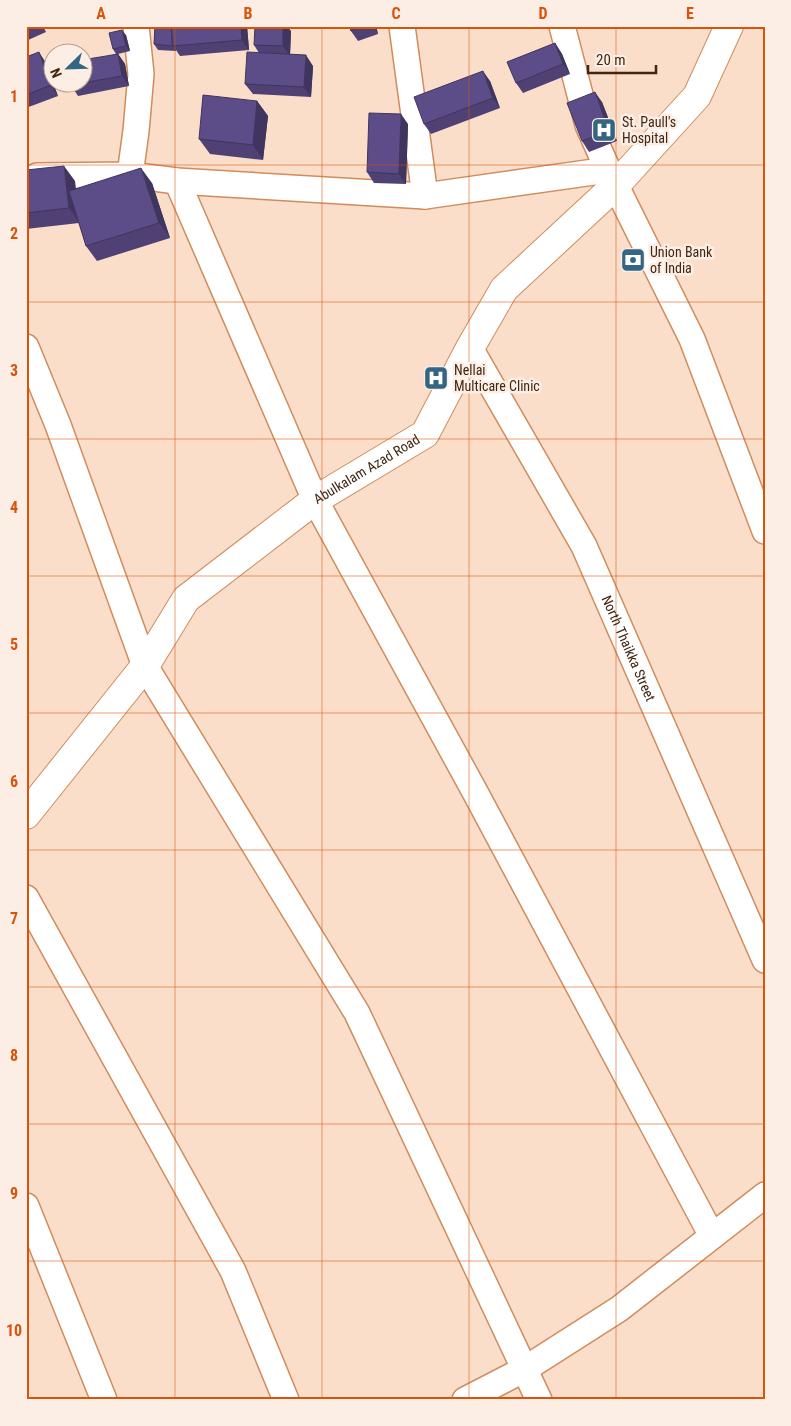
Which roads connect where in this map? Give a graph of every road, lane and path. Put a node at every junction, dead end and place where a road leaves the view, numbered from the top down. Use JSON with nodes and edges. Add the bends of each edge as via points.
{"nodes":[{"id":1,"x":136,"y":26,"type":"edge"},
{"id":2,"x":402,"y":26,"type":"edge"},
{"id":3,"x":562,"y":26,"type":"edge"},
{"id":4,"x":729,"y":26,"type":"edge"},
{"id":5,"x":27,"y":172,"type":"edge"},
{"id":6,"x":130,"y":175,"type":"junction"},
{"id":7,"x":612,"y":177,"type":"junction"},
{"id":8,"x":177,"y":181,"type":"junction"},
{"id":9,"x":425,"y":196,"type":"junction"},
{"id":10,"x":26,"y":347,"type":"edge"},
{"id":11,"x":470,"y":348,"type":"junction"},
{"id":12,"x":314,"y":500,"type":"junction"},
{"id":13,"x":765,"y":531,"type":"edge"},
{"id":14,"x":145,"y":666,"type":"junction"},
{"id":15,"x":26,"y":815,"type":"edge"},
{"id":16,"x":26,"y":898,"type":"edge"},
{"id":17,"x":765,"y":960,"type":"edge"},
{"id":18,"x":765,"y":1195,"type":"edge"},
{"id":19,"x":26,"y":1206,"type":"edge"},
{"id":20,"x":712,"y":1236,"type":"junction"},
{"id":21,"x":524,"y":1369,"type":"junction"},
{"id":22,"x":104,"y":1400,"type":"edge"},
{"id":23,"x":286,"y":1400,"type":"edge"},
{"id":24,"x":465,"y":1400,"type":"edge"},
{"id":25,"x":539,"y":1400,"type":"edge"}],
"edges":[{"from":1,"to":6,"type":"street","via":[[140,74]]},
{"from":2,"to":9,"type":"street"},
{"from":3,"to":7,"type":"street","via":[[588,125]]},
{"from":4,"to":7,"type":"main road","name":"Abulkalam Azad Road","via":[[697,96]]},
{"from":5,"to":6,"type":"street"},
{"from":6,"to":8,"type":"street"},
{"from":7,"to":9,"type":"street"},
{"from":7,"to":11,"type":"main road","name":"Abulkalam Azad Road","via":[[504,289]]},
{"from":7,"to":13,"type":"street","via":[[692,339]]},
{"from":8,"to":9,"type":"street"},
{"from":8,"to":12,"type":"street"},
{"from":10,"to":14,"type":"street","via":[[58,425]]},
{"from":11,"to":12,"type":"main road","name":"Abulkalam Azad Road","via":[[425,434]]},
{"from":11,"to":17,"type":"street","name":"North Thaikka Street","via":[[584,546]]},
{"from":12,"to":14,"type":"main road","name":"Abulkalam Azad Road","via":[[186,598]]},
{"from":12,"to":20,"type":"street","via":[[475,792]]},
{"from":14,"to":15,"type":"main road","name":"Abulkalam Azad Road"},
{"from":14,"to":21,"type":"street","via":[[357,1013]]},
{"from":16,"to":23,"type":"street","via":[[233,1271]]},
{"from":18,"to":20,"type":"street"},
{"from":19,"to":22,"type":"street"},
{"from":20,"to":21,"type":"street","via":[[619,1309]]},
{"from":21,"to":24,"type":"street"},
{"from":21,"to":25,"type":"street"}]}
